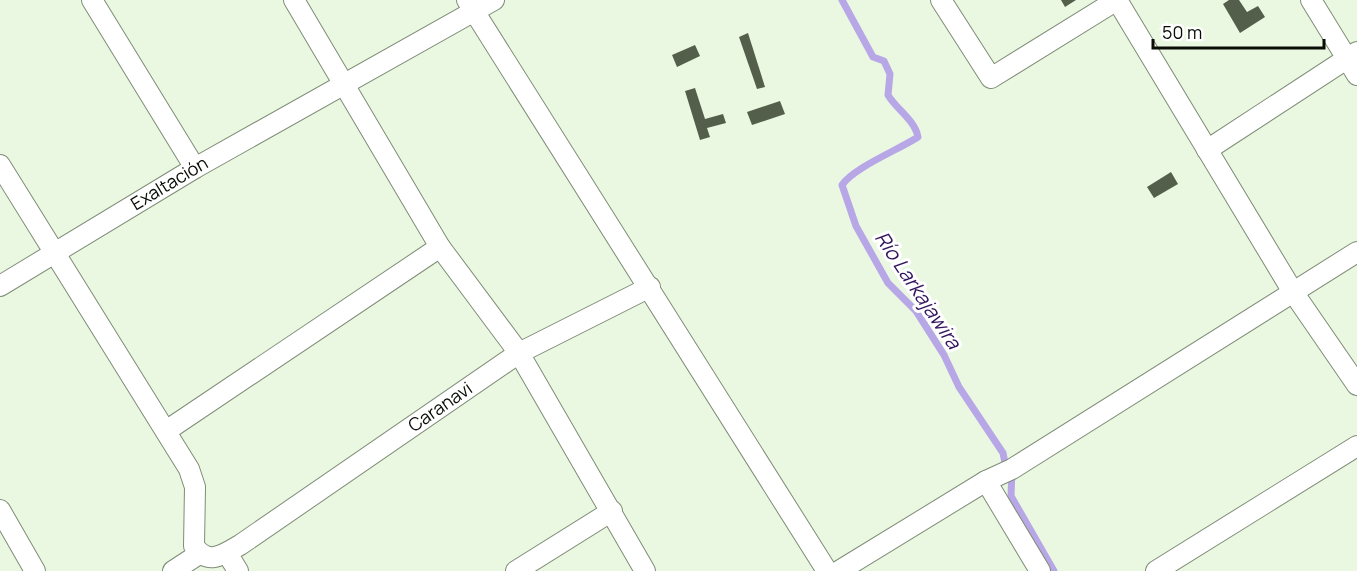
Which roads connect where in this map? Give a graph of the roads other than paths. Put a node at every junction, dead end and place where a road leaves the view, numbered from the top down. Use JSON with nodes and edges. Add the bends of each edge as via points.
{"nodes":[{"id":1,"x":92,"y":0,"type":"edge"},
{"id":2,"x":294,"y":0,"type":"edge"},
{"id":3,"x":494,"y":0,"type":"edge"},
{"id":4,"x":941,"y":0,"type":"edge"},
{"id":5,"x":1117,"y":0,"type":"edge"},
{"id":6,"x":1311,"y":0,"type":"edge"},
{"id":7,"x":471,"y":6,"type":"edge"},
{"id":8,"x":1354,"y":62,"type":"edge"},
{"id":9,"x":343,"y":86,"type":"junction"},
{"id":10,"x":1207,"y":150,"type":"junction"},
{"id":11,"x":0,"y":165,"type":"edge"},
{"id":12,"x":195,"y":168,"type":"junction"},
{"id":13,"x":440,"y":247,"type":"junction"},
{"id":14,"x":1357,"y":252,"type":"edge"},
{"id":15,"x":55,"y":253,"type":"junction"},
{"id":16,"x":0,"y":286,"type":"edge"},
{"id":17,"x":650,"y":286,"type":"junction"},
{"id":18,"x":1293,"y":292,"type":"junction"},
{"id":19,"x":519,"y":353,"type":"junction"},
{"id":20,"x":1357,"y":385,"type":"edge"},
{"id":21,"x":166,"y":431,"type":"junction"},
{"id":22,"x":1357,"y":446,"type":"edge"},
{"id":23,"x":986,"y":481,"type":"junction"},
{"id":24,"x":0,"y":510,"type":"edge"},
{"id":25,"x":612,"y":511,"type":"junction"},
{"id":26,"x":233,"y":549,"type":"junction"},
{"id":27,"x":199,"y":554,"type":"junction"},
{"id":28,"x":35,"y":571,"type":"edge"},
{"id":29,"x":173,"y":571,"type":"edge"},
{"id":30,"x":238,"y":571,"type":"edge"},
{"id":31,"x":516,"y":571,"type":"edge"},
{"id":32,"x":645,"y":571,"type":"edge"},
{"id":33,"x":827,"y":571,"type":"edge"},
{"id":34,"x":839,"y":571,"type":"edge"},
{"id":35,"x":1040,"y":571,"type":"edge"},
{"id":36,"x":1156,"y":571,"type":"edge"}],
"edges":[{"from":1,"to":12,"type":"street"},
{"from":2,"to":9,"type":"street"},
{"from":3,"to":7,"type":"street","name":"Exaltación"},
{"from":4,"to":5,"type":"street","via":[[991,78]]},
{"from":5,"to":10,"type":"street"},
{"from":6,"to":8,"type":"street"},
{"from":7,"to":9,"type":"street","name":"Exaltación"},
{"from":7,"to":17,"type":"street"},
{"from":8,"to":10,"type":"street"},
{"from":9,"to":12,"type":"street","name":"Exaltación"},
{"from":9,"to":13,"type":"street"},
{"from":10,"to":18,"type":"street"},
{"from":11,"to":15,"type":"street"},
{"from":12,"to":15,"type":"street","name":"Exaltación"},
{"from":13,"to":19,"type":"street"},
{"from":13,"to":21,"type":"street"},
{"from":14,"to":18,"type":"street"},
{"from":15,"to":16,"type":"street","name":"Exaltación"},
{"from":15,"to":21,"type":"street"},
{"from":17,"to":19,"type":"street","name":"Caranavi"},
{"from":17,"to":33,"type":"street"},
{"from":18,"to":20,"type":"street"},
{"from":18,"to":23,"type":"street","via":[[1012,469]]},
{"from":19,"to":25,"type":"street"},
{"from":19,"to":26,"type":"street","name":"Caranavi"},
{"from":21,"to":27,"type":"street","via":[[195,487],[193,537]]},
{"from":22,"to":36,"type":"street"},
{"from":23,"to":34,"type":"street"},
{"from":23,"to":35,"type":"street"},
{"from":24,"to":28,"type":"street"},
{"from":25,"to":31,"type":"street"},
{"from":25,"to":32,"type":"street"},
{"from":26,"to":27,"type":"street","via":[[217,558]]},
{"from":26,"to":30,"type":"street"},
{"from":27,"to":29,"type":"street"}]}
